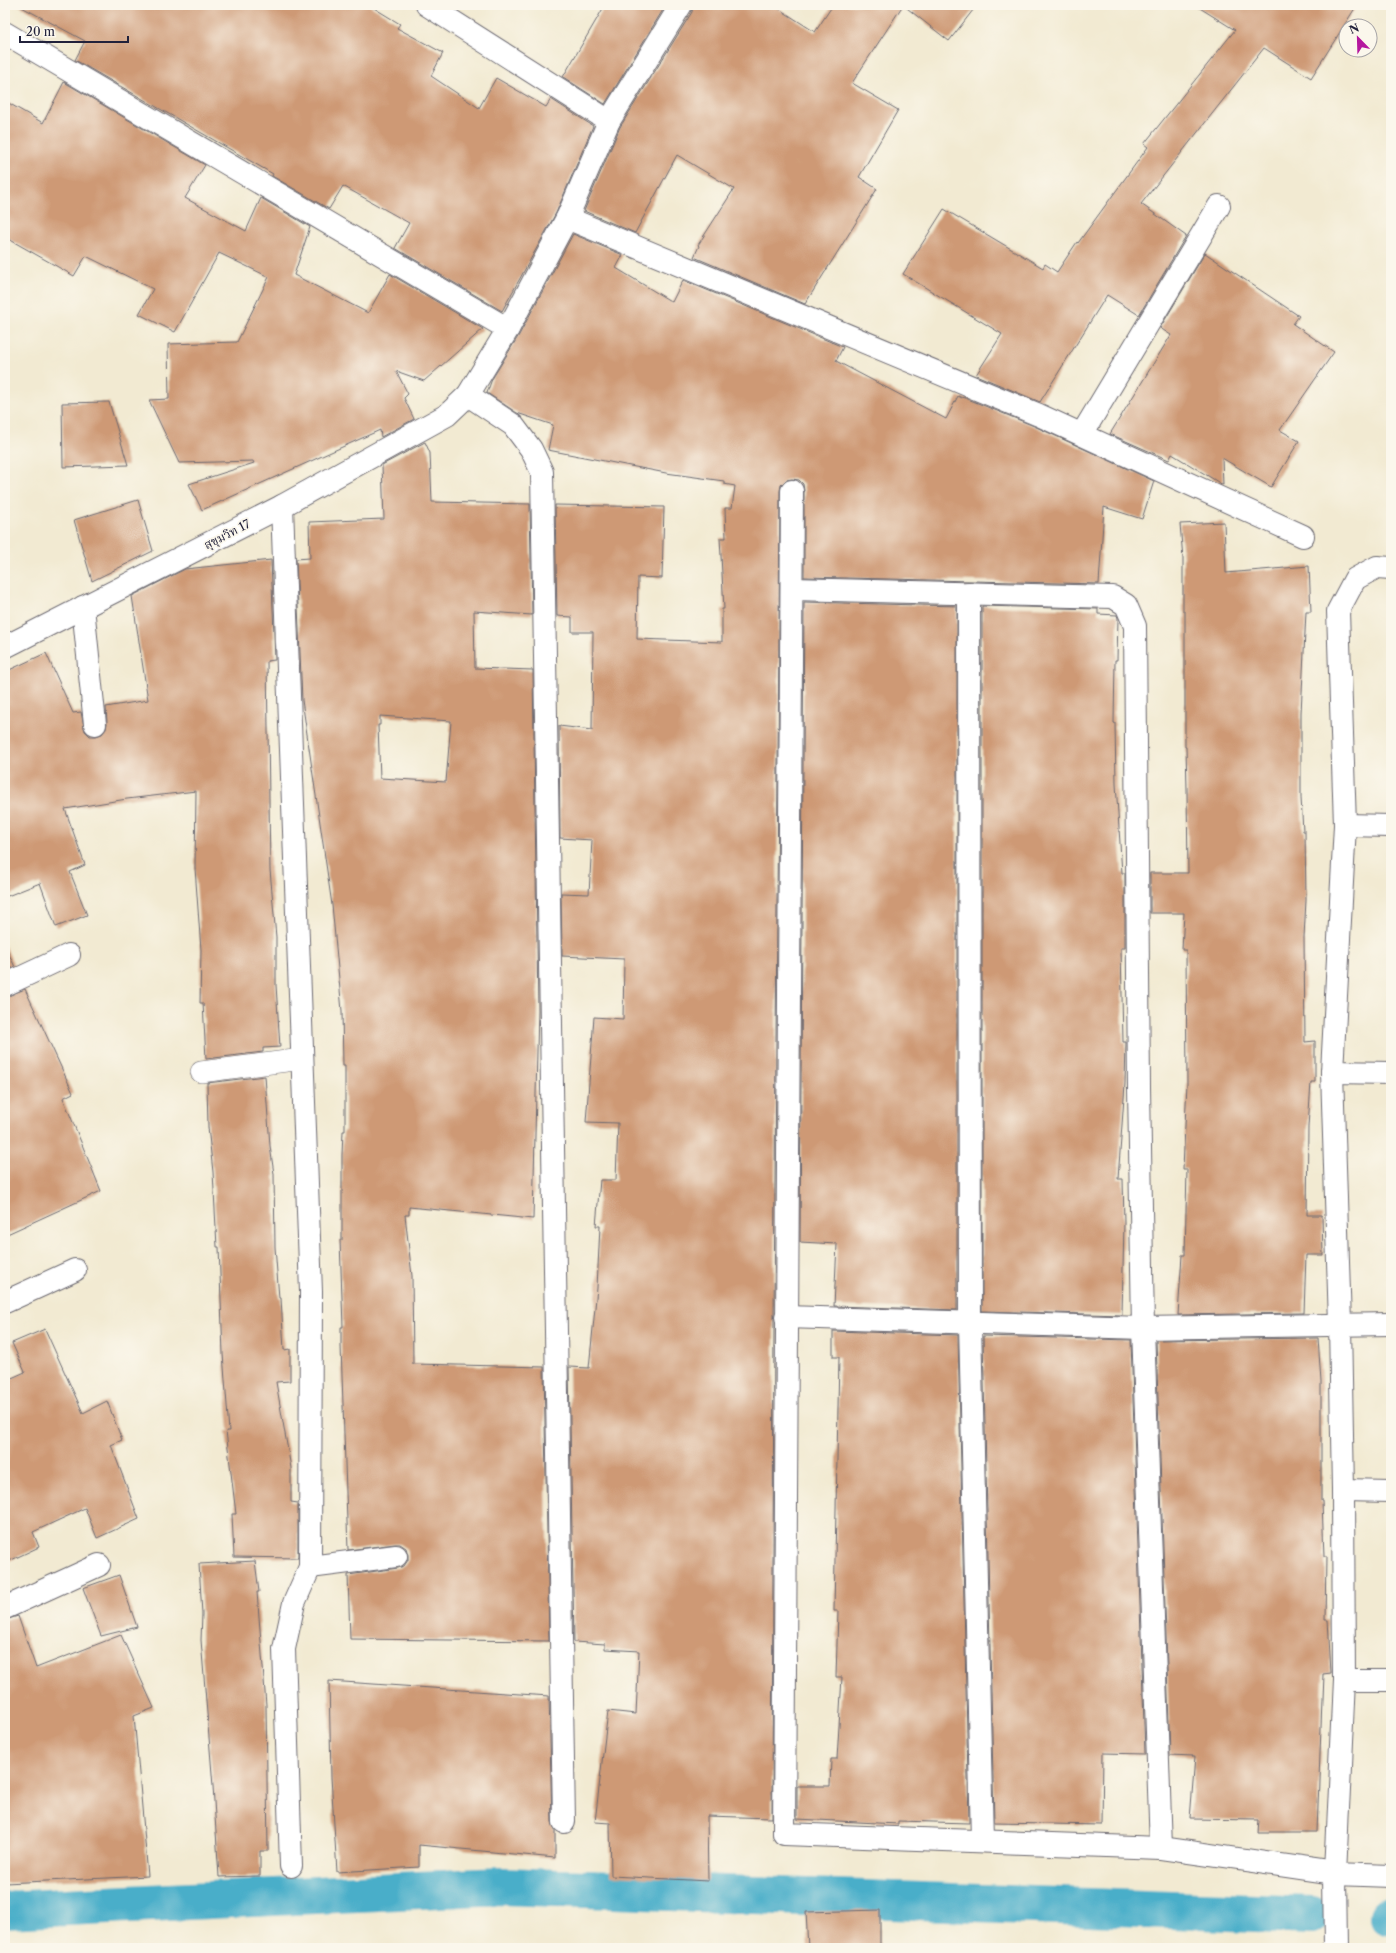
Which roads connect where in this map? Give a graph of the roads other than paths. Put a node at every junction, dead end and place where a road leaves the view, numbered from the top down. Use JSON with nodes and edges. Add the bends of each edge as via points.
{"nodes":[{"id":1,"x":427,"y":5,"type":"edge"},
{"id":2,"x":681,"y":5,"type":"edge"},
{"id":3,"x":5,"y":33,"type":"edge"},
{"id":4,"x":609,"y":121,"type":"junction"},
{"id":5,"x":1219,"y":206,"type":"dead end"},
{"id":6,"x":567,"y":218,"type":"junction"},
{"id":7,"x":508,"y":329,"type":"junction"},
{"id":8,"x":468,"y":395,"type":"junction"},
{"id":9,"x":1082,"y":434,"type":"junction"},
{"id":10,"x":792,"y":491,"type":"dead end"},
{"id":11,"x":282,"y":506,"type":"junction"},
{"id":12,"x":1303,"y":536,"type":"dead end"},
{"id":13,"x":1391,"y":568,"type":"edge"},
{"id":14,"x":792,"y":589,"type":"junction"},
{"id":15,"x":969,"y":593,"type":"junction"},
{"id":16,"x":83,"y":607,"type":"junction"},
{"id":17,"x":5,"y":647,"type":"edge"},
{"id":18,"x":95,"y":724,"type":"dead end"},
{"id":19,"x":1345,"y":825,"type":"junction"},
{"id":20,"x":1391,"y":826,"type":"edge"},
{"id":21,"x":70,"y":955,"type":"dead end"},
{"id":22,"x":5,"y":985,"type":"edge"},
{"id":23,"x":302,"y":1059,"type":"junction"},
{"id":24,"x":202,"y":1072,"type":"dead end"},
{"id":25,"x":1332,"y":1072,"type":"junction"},
{"id":26,"x":1391,"y":1073,"type":"edge"},
{"id":27,"x":75,"y":1270,"type":"dead end"},
{"id":28,"x":5,"y":1302,"type":"edge"},
{"id":29,"x":786,"y":1317,"type":"junction"},
{"id":30,"x":970,"y":1323,"type":"junction"},
{"id":31,"x":1340,"y":1324,"type":"junction"},
{"id":32,"x":1391,"y":1324,"type":"edge"},
{"id":33,"x":1143,"y":1328,"type":"junction"},
{"id":34,"x":1343,"y":1490,"type":"junction"},
{"id":35,"x":1391,"y":1491,"type":"edge"},
{"id":36,"x":396,"y":1556,"type":"dead end"},
{"id":37,"x":100,"y":1565,"type":"dead end"},
{"id":38,"x":310,"y":1567,"type":"junction"},
{"id":39,"x":5,"y":1608,"type":"edge"},
{"id":40,"x":1344,"y":1680,"type":"junction"},
{"id":41,"x":1391,"y":1680,"type":"edge"},
{"id":42,"x":564,"y":1822,"type":"dead end"},
{"id":43,"x":982,"y":1841,"type":"junction"},
{"id":44,"x":1161,"y":1848,"type":"junction"},
{"id":45,"x":291,"y":1866,"type":"dead end"},
{"id":46,"x":1335,"y":1873,"type":"junction"},
{"id":47,"x":1391,"y":1875,"type":"edge"},
{"id":48,"x":1336,"y":1948,"type":"edge"}],
"edges":[{"from":1,"to":4,"type":"street"},
{"from":2,"to":4,"type":"street","name":"สุขุมวิท 17"},
{"from":3,"to":7,"type":"street"},
{"from":4,"to":6,"type":"street","name":"สุขุมวิท 17"},
{"from":5,"to":9,"type":"street"},
{"from":6,"to":7,"type":"street","name":"สุขุมวิท 17"},
{"from":6,"to":9,"type":"street"},
{"from":7,"to":8,"type":"street","name":"สุขุมวิท 17"},
{"from":8,"to":11,"type":"street","name":"สุขุมวิท 17","via":[[447,415]]},
{"from":8,"to":42,"type":"street","via":[[513,425],[531,448],[542,472]]},
{"from":9,"to":12,"type":"street"},
{"from":10,"to":14,"type":"street"},
{"from":11,"to":16,"type":"street","name":"สุขุมวิท 17"},
{"from":11,"to":23,"type":"street"},
{"from":13,"to":19,"type":"street","via":[[1377,567],[1355,579],[1338,611]]},
{"from":14,"to":15,"type":"street"},
{"from":14,"to":29,"type":"street"},
{"from":15,"to":30,"type":"street"},
{"from":15,"to":33,"type":"street","via":[[1113,597],[1126,605],[1135,626]]},
{"from":16,"to":17,"type":"street","name":"สุขุมวิท 17"},
{"from":16,"to":18,"type":"street"},
{"from":19,"to":20,"type":"street"},
{"from":19,"to":25,"type":"street"},
{"from":21,"to":22,"type":"street"},
{"from":23,"to":24,"type":"lane"},
{"from":23,"to":38,"type":"street","via":[[311,1292]]},
{"from":25,"to":26,"type":"street"},
{"from":25,"to":31,"type":"street"},
{"from":27,"to":28,"type":"street"},
{"from":29,"to":30,"type":"street"},
{"from":29,"to":43,"type":"street","via":[[784,1834]]},
{"from":30,"to":33,"type":"street"},
{"from":30,"to":43,"type":"street"},
{"from":31,"to":32,"type":"street"},
{"from":31,"to":33,"type":"street"},
{"from":31,"to":34,"type":"street"},
{"from":33,"to":44,"type":"street"},
{"from":34,"to":35,"type":"street"},
{"from":34,"to":40,"type":"street"},
{"from":36,"to":38,"type":"street"},
{"from":37,"to":39,"type":"street"},
{"from":38,"to":45,"type":"street","via":[[294,1603],[284,1649]]},
{"from":40,"to":41,"type":"street"},
{"from":40,"to":46,"type":"street"},
{"from":43,"to":44,"type":"street"},
{"from":44,"to":46,"type":"street"},
{"from":46,"to":47,"type":"street"},
{"from":46,"to":48,"type":"street"}]}
